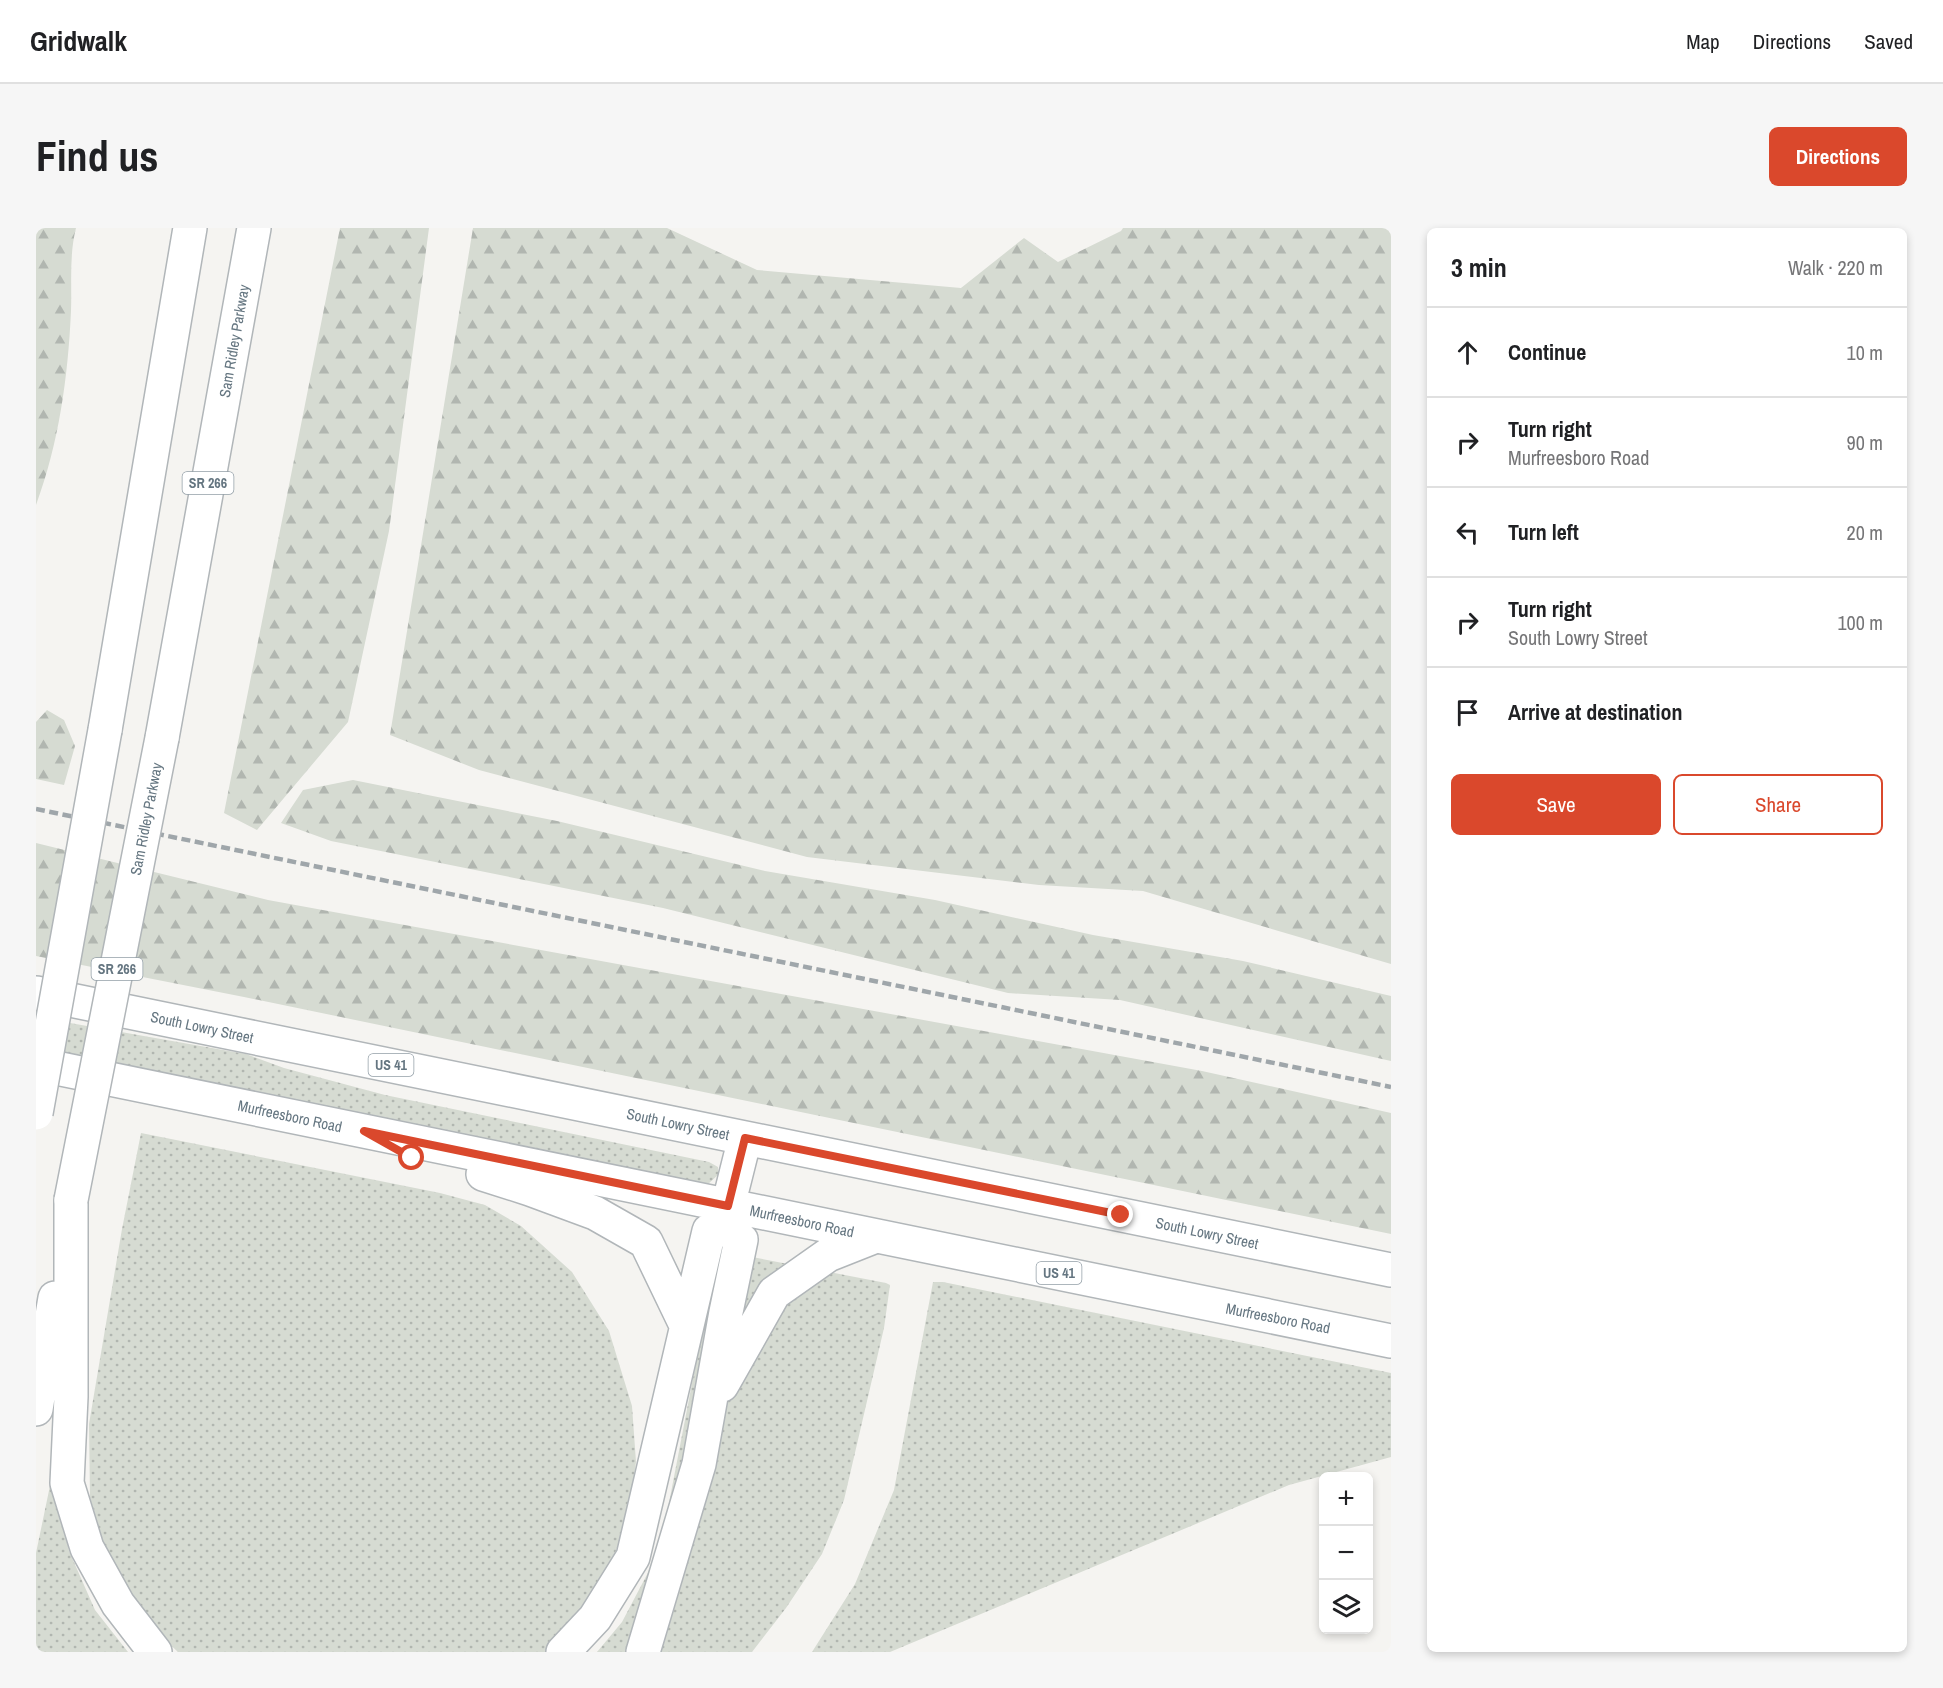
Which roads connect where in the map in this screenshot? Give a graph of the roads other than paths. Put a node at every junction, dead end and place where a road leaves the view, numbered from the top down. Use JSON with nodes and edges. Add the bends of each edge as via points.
{"nodes":[{"id":1,"x":190,"y":228,"type":"edge"},
{"id":2,"x":254,"y":228,"type":"edge"},
{"id":3,"x":36,"y":993,"type":"edge"},
{"id":4,"x":36,"y":1064,"type":"edge"},
{"id":5,"x":36,"y":1113,"type":"edge"},
{"id":6,"x":364,"y":1131,"type":"junction"},
{"id":7,"x":745,"y":1138,"type":"junction"},
{"id":8,"x":71,"y":1200,"type":"junction"},
{"id":9,"x":725,"y":1216,"type":"junction"},
{"id":10,"x":876,"y":1236,"type":"junction"},
{"id":11,"x":1391,"y":1270,"type":"edge"},
{"id":12,"x":686,"y":1325,"type":"junction"},
{"id":13,"x":1391,"y":1341,"type":"edge"},
{"id":14,"x":709,"y":1408,"type":"junction"},
{"id":15,"x":36,"y":1409,"type":"edge"},
{"id":16,"x":155,"y":1652,"type":"edge"},
{"id":17,"x":563,"y":1652,"type":"edge"},
{"id":18,"x":643,"y":1652,"type":"edge"}],
"edges":[{"from":1,"to":5,"type":"main road","bridge":true},
{"from":2,"to":8,"type":"main road","name":"Sam Ridley Parkway","number":"SR 266","bridge":true,"via":[[162,738]]},
{"from":3,"to":7,"type":"main road","name":"South Lowry Street","number":"US 41"},
{"from":4,"to":6,"type":"main road","name":"Murfreesboro Road","number":"US 41"},
{"from":6,"to":9,"type":"main road","name":"Murfreesboro Road","number":"US 41"},
{"from":6,"to":12,"type":"main road","via":[[412,1158],[492,1176],[595,1213],[646,1242]]},
{"from":7,"to":9,"type":"main road"},
{"from":7,"to":11,"type":"main road","name":"South Lowry Street","number":"US 41"},
{"from":8,"to":15,"type":"main road","name":"Sam Ridley Parkway","number":"SR 266"},
{"from":8,"to":16,"type":"main road","via":[[67,1482],[87,1548],[118,1604]]},
{"from":9,"to":10,"type":"main road","name":"Murfreesboro Road","number":"US 41"},
{"from":9,"to":12,"type":"main road","via":[[709,1231]]},
{"from":9,"to":14,"type":"main road","via":[[741,1239]]},
{"from":10,"to":13,"type":"main road","name":"Murfreesboro Road","number":"US 41"},
{"from":10,"to":14,"type":"main road","via":[[828,1255],[774,1293]]},
{"from":12,"to":17,"type":"main road","via":[[633,1557],[595,1618]]},
{"from":14,"to":18,"type":"main road","via":[[699,1464]]}]}
